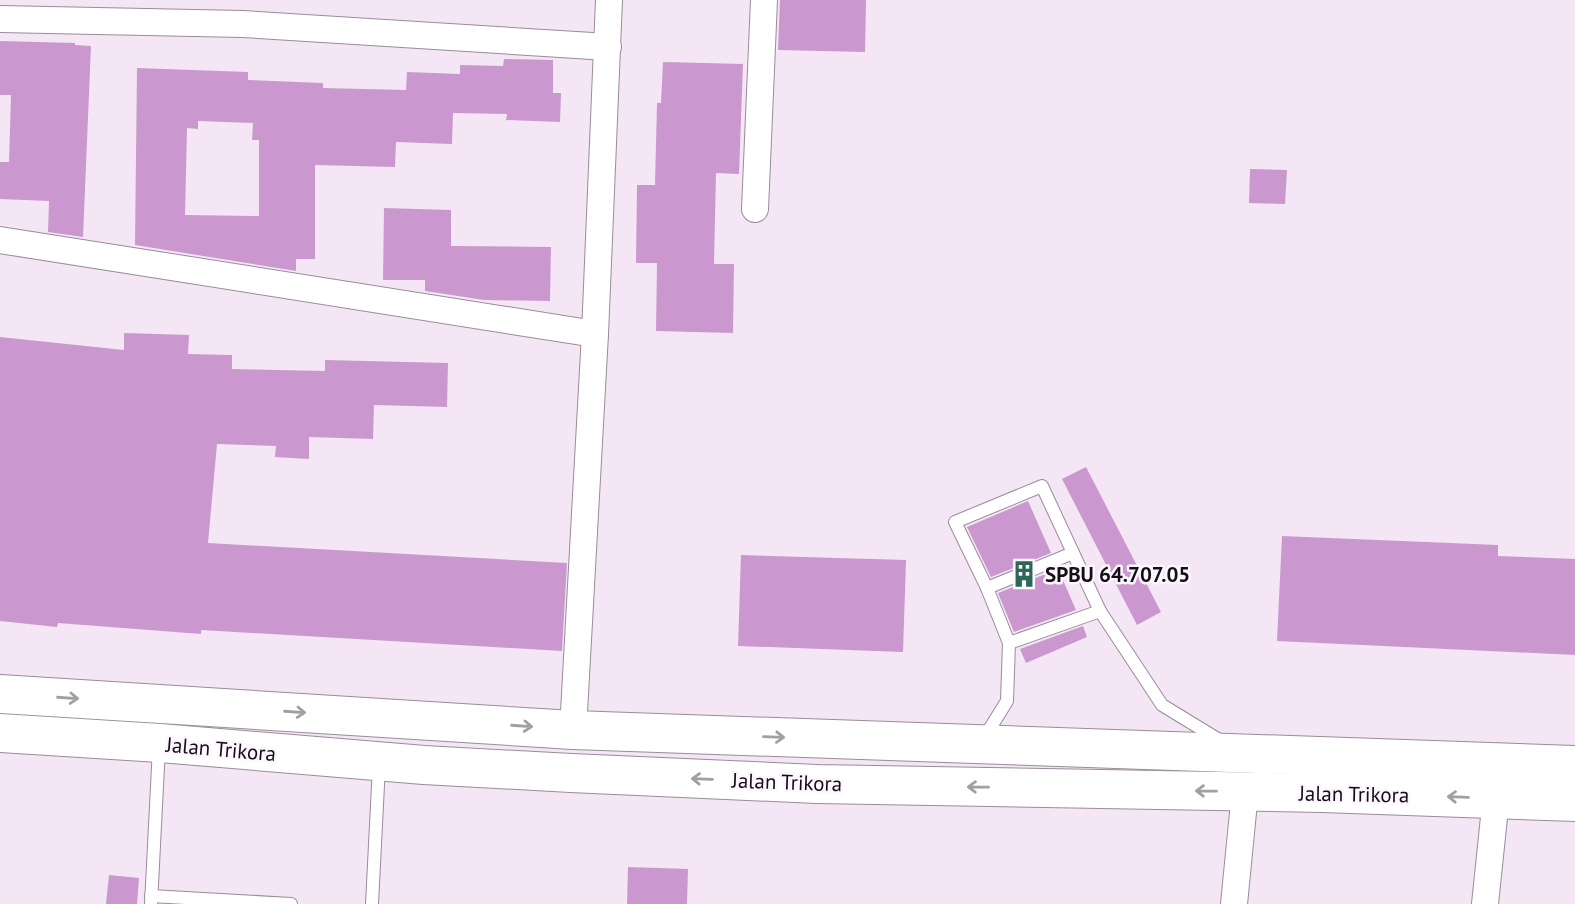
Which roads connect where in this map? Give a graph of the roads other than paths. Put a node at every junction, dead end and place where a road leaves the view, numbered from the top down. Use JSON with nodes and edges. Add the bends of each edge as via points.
{"nodes":[{"id":1,"x":609,"y":0,"type":"edge"},
{"id":2,"x":764,"y":0,"type":"edge"},
{"id":3,"x":244,"y":12,"type":"edge"},
{"id":4,"x":0,"y":19,"type":"edge"},
{"id":5,"x":608,"y":47,"type":"junction"},
{"id":6,"x":755,"y":209,"type":"dead end"},
{"id":7,"x":0,"y":240,"type":"edge"},
{"id":8,"x":595,"y":334,"type":"junction"},
{"id":9,"x":1073,"y":553,"type":"junction"},
{"id":10,"x":987,"y":588,"type":"junction"},
{"id":11,"x":1100,"y":611,"type":"junction"},
{"id":12,"x":1009,"y":643,"type":"junction"},
{"id":13,"x":0,"y":694,"type":"edge"},
{"id":14,"x":573,"y":730,"type":"junction"},
{"id":15,"x":0,"y":733,"type":"edge"},
{"id":16,"x":160,"y":743,"type":"junction"},
{"id":17,"x":980,"y":744,"type":"junction"},
{"id":18,"x":1241,"y":754,"type":"junction"},
{"id":19,"x":379,"y":761,"type":"junction"},
{"id":20,"x":1575,"y":765,"type":"edge"},
{"id":21,"x":571,"y":773,"type":"junction"},
{"id":22,"x":1245,"y":792,"type":"junction"},
{"id":23,"x":1496,"y":798,"type":"junction"},
{"id":24,"x":1575,"y":802,"type":"edge"},
{"id":25,"x":151,"y":900,"type":"edge"},
{"id":26,"x":291,"y":904,"type":"edge"},
{"id":27,"x":372,"y":904,"type":"edge"},
{"id":28,"x":1234,"y":904,"type":"edge"},
{"id":29,"x":1485,"y":904,"type":"edge"}],
"edges":[{"from":1,"to":5,"type":"street"},
{"from":2,"to":6,"type":"street"},
{"from":3,"to":4,"type":"street"},
{"from":3,"to":5,"type":"street"},
{"from":5,"to":8,"type":"street"},
{"from":7,"to":8,"type":"street"},
{"from":8,"to":14,"type":"street"},
{"from":9,"to":10,"type":"lane"},
{"from":9,"to":10,"type":"lane","via":[[1042,486],[956,522]]},
{"from":9,"to":11,"type":"lane"},
{"from":10,"to":12,"type":"lane"},
{"from":11,"to":12,"type":"lane"},
{"from":11,"to":18,"type":"lane","via":[[1162,705]]},
{"from":12,"to":17,"type":"lane","via":[[1007,701]]},
{"from":13,"to":14,"type":"main road","name":"Jalan Trikora","one_way":true},
{"from":14,"to":17,"type":"main road","name":"Jalan Trikora","one_way":true},
{"from":14,"to":21,"type":"main road"},
{"from":15,"to":16,"type":"main road","name":"Jalan Trikora"},
{"from":16,"to":19,"type":"main road","name":"Jalan Trikora"},
{"from":16,"to":25,"type":"lane"},
{"from":17,"to":18,"type":"main road","name":"Jalan Trikora"},
{"from":18,"to":20,"type":"main road","name":"Jalan Trikora"},
{"from":19,"to":21,"type":"main road","name":"Jalan Trikora"},
{"from":19,"to":27,"type":"lane"},
{"from":22,"to":21,"type":"main road","name":"Jalan Trikora","one_way":true,"via":[[817,784]]},
{"from":23,"to":22,"type":"main road","name":"Jalan Trikora","one_way":true},
{"from":22,"to":28,"type":"street"},
{"from":23,"to":24,"type":"main road","name":"Jalan Trikora"},
{"from":23,"to":29,"type":"street"},
{"from":25,"to":26,"type":"lane"}]}
